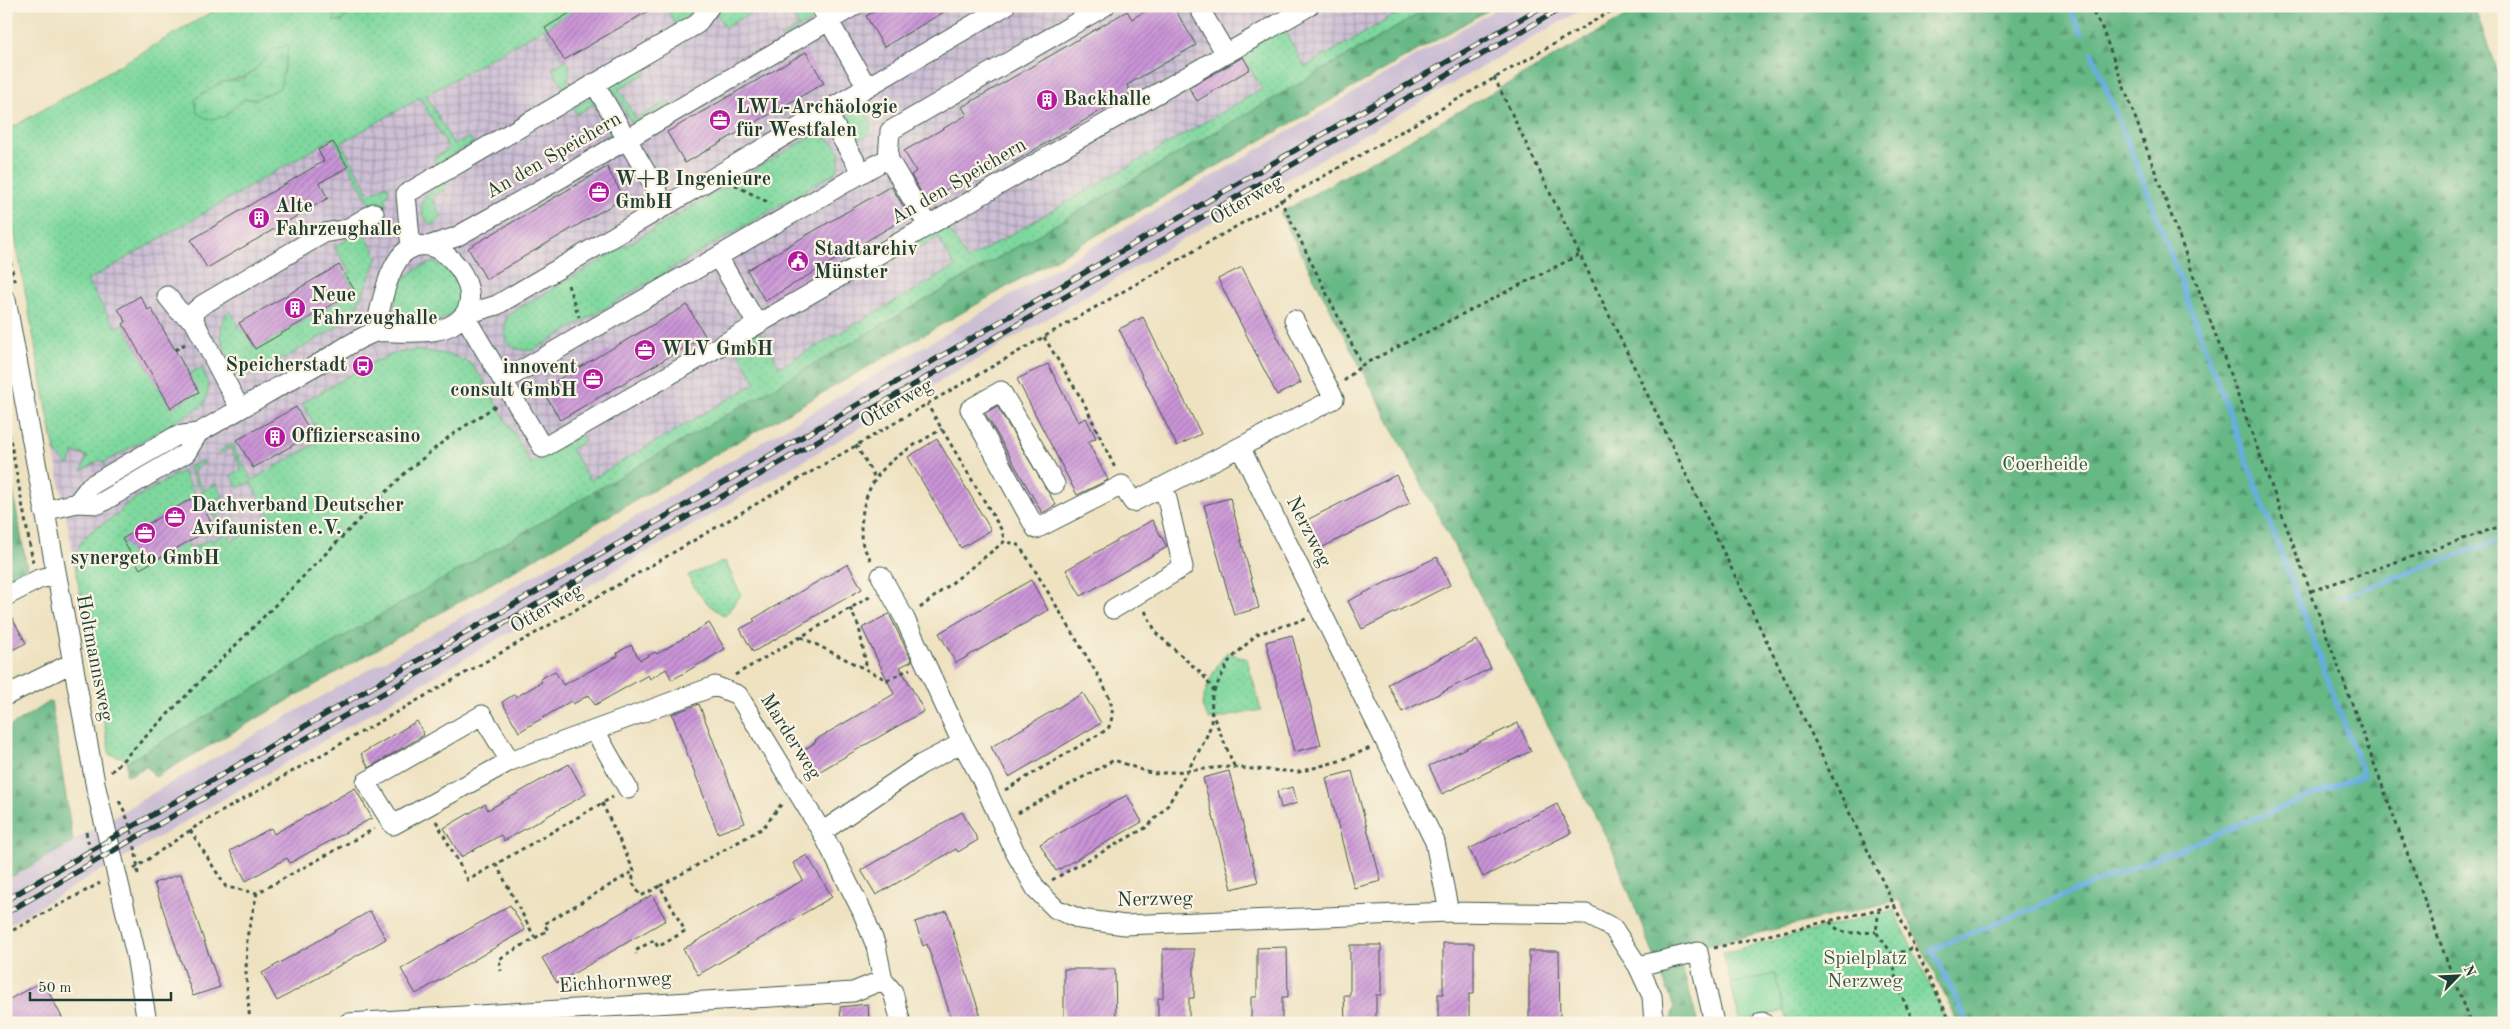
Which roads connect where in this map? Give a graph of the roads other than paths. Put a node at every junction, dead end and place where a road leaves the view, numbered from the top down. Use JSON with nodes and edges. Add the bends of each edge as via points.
{"nodes":[{"id":1,"x":710,"y":6,"type":"edge"},
{"id":2,"x":854,"y":6,"type":"edge"},
{"id":3,"x":1004,"y":6,"type":"edge"},
{"id":4,"x":1105,"y":6,"type":"edge"},
{"id":5,"x":1198,"y":6,"type":"edge"},
{"id":6,"x":1309,"y":6,"type":"edge"},
{"id":7,"x":824,"y":14,"type":"edge"},
{"id":8,"x":1226,"y":54,"type":"junction"},
{"id":9,"x":594,"y":83,"type":"junction"},
{"id":10,"x":867,"y":87,"type":"junction"},
{"id":11,"x":826,"y":111,"type":"junction"},
{"id":12,"x":627,"y":140,"type":"junction"},
{"id":13,"x":888,"y":158,"type":"junction"},
{"id":14,"x":862,"y":173,"type":"junction"},
{"id":15,"x":665,"y":205,"type":"junction"},
{"id":16,"x":374,"y":213,"type":"dead end"},
{"id":17,"x":928,"y":226,"type":"junction"},
{"id":18,"x":420,"y":247,"type":"junction"},
{"id":19,"x":718,"y":256,"type":"junction"},
{"id":20,"x":167,"y":296,"type":"dead end"},
{"id":21,"x":7,"y":310,"type":"edge"},
{"id":22,"x":464,"y":315,"type":"junction"},
{"id":23,"x":1294,"y":320,"type":"dead end"},
{"id":24,"x":194,"y":321,"type":"junction"},
{"id":25,"x":757,"y":324,"type":"junction"},
{"id":26,"x":374,"y":332,"type":"junction"},
{"id":27,"x":508,"y":388,"type":"junction"},
{"id":28,"x":240,"y":409,"type":"junction"},
{"id":29,"x":1240,"y":447,"type":"junction"},
{"id":30,"x":1056,"y":484,"type":"dead end"},
{"id":31,"x":1164,"y":486,"type":"junction"},
{"id":32,"x":44,"y":511,"type":"junction"},
{"id":33,"x":47,"y":577,"type":"junction"},
{"id":34,"x":884,"y":581,"type":"road end"},
{"id":35,"x":6,"y":596,"type":"edge"},
{"id":36,"x":1113,"y":609,"type":"dead end"},
{"id":37,"x":72,"y":663,"type":"junction"},
{"id":38,"x":7,"y":695,"type":"edge"},
{"id":39,"x":595,"y":731,"type":"junction"},
{"id":40,"x":962,"y":743,"type":"junction"},
{"id":41,"x":510,"y":761,"type":"junction"},
{"id":42,"x":628,"y":789,"type":"road end"},
{"id":43,"x":822,"y":832,"type":"junction"},
{"id":44,"x":1449,"y":912,"type":"junction"},
{"id":45,"x":1638,"y":966,"type":"junction"},
{"id":46,"x":883,"y":980,"type":"junction"},
{"id":47,"x":566,"y":1016,"type":"edge"},
{"id":48,"x":147,"y":1023,"type":"edge"},
{"id":49,"x":348,"y":1023,"type":"edge"},
{"id":50,"x":901,"y":1023,"type":"edge"},
{"id":51,"x":1654,"y":1023,"type":"edge"},
{"id":52,"x":1714,"y":1023,"type":"edge"}],
"edges":[{"from":1,"to":9,"type":"street","name":"An den Speichern","via":[[697,24]]},
{"from":2,"to":7,"type":"street","name":"An den Speichern"},
{"from":3,"to":10,"type":"street"},
{"from":4,"to":13,"type":"street","via":[[890,131]]},
{"from":5,"to":8,"type":"street"},
{"from":6,"to":8,"type":"street","name":"An den Speichern"},
{"from":7,"to":10,"type":"street"},
{"from":7,"to":12,"type":"street","name":"An den Speichern"},
{"from":8,"to":17,"type":"street","name":"An den Speichern"},
{"from":9,"to":12,"type":"street"},
{"from":9,"to":18,"type":"street","name":"An den Speichern","via":[[406,194]]},
{"from":10,"to":11,"type":"street"},
{"from":11,"to":14,"type":"street"},
{"from":11,"to":15,"type":"street"},
{"from":12,"to":15,"type":"street"},
{"from":12,"to":18,"type":"street","name":"An den Speichern","via":[[456,237]]},
{"from":13,"to":14,"type":"street"},
{"from":13,"to":17,"type":"street"},
{"from":14,"to":19,"type":"street"},
{"from":15,"to":22,"type":"street","via":[[496,305]]},
{"from":16,"to":24,"type":"street","via":[[347,229],[324,233],[202,305],[195,311]]},
{"from":17,"to":25,"type":"street","name":"An den Speichern"},
{"from":18,"to":22,"type":"street","via":[[443,251],[455,262],[470,299]]},
{"from":18,"to":26,"type":"street","via":[[400,257],[391,275]]},
{"from":19,"to":25,"type":"street"},
{"from":19,"to":27,"type":"street","via":[[584,334]]},
{"from":20,"to":24,"type":"street"},
{"from":21,"to":32,"type":"street","name":"Holtmannsweg"},
{"from":22,"to":26,"type":"street","via":[[444,329]]},
{"from":22,"to":27,"type":"street","name":"An den Speichern"},
{"from":23,"to":29,"type":"street","via":[[1334,399]]},
{"from":24,"to":28,"type":"street"},
{"from":25,"to":27,"type":"street","name":"An den Speichern","via":[[543,448]]},
{"from":26,"to":28,"type":"street"},
{"from":28,"to":32,"type":"street","via":[[198,433],[186,452],[99,504],[77,503]]},
{"from":29,"to":31,"type":"street"},
{"from":29,"to":44,"type":"street","name":"Nerzweg","via":[[1434,842]]},
{"from":30,"to":31,"type":"street","via":[[1002,391],[970,409],[1036,529],[1122,485],[1132,502]]},
{"from":31,"to":36,"type":"street","via":[[1183,567]]},
{"from":32,"to":33,"type":"street","name":"Holtmannsweg"},
{"from":33,"to":35,"type":"street"},
{"from":33,"to":37,"type":"street","name":"Holtmannsweg"},
{"from":34,"to":40,"type":"street","name":"Nerzweg","via":[[905,618]]},
{"from":37,"to":38,"type":"street"},
{"from":37,"to":48,"type":"street","name":"Holtmannsweg","via":[[96,788],[109,880],[136,955]]},
{"from":39,"to":41,"type":"street"},
{"from":39,"to":42,"type":"street"},
{"from":39,"to":43,"type":"street","name":"Marderweg","via":[[715,686],[738,695]]},
{"from":40,"to":43,"type":"street","via":[[920,765]]},
{"from":40,"to":44,"type":"street","name":"Nerzweg","via":[[1036,889],[1056,910],[1080,920],[1125,925]]},
{"from":41,"to":41,"type":"street","via":[[393,825],[366,782],[482,715]]},
{"from":43,"to":46,"type":"street","name":"Marderweg","via":[[862,911],[876,946]]},
{"from":44,"to":45,"type":"street","name":"Nerzweg","via":[[1586,914],[1613,928]]},
{"from":45,"to":51,"type":"street","name":"Nerzweg","via":[[1652,996]]},
{"from":45,"to":52,"type":"street","via":[[1698,952]]},
{"from":46,"to":47,"type":"street","name":"Eichhornweg","via":[[853,992]]},
{"from":46,"to":50,"type":"street","name":"Marderweg","via":[[893,992]]},
{"from":47,"to":49,"type":"street","name":"Eichhornweg"}]}
